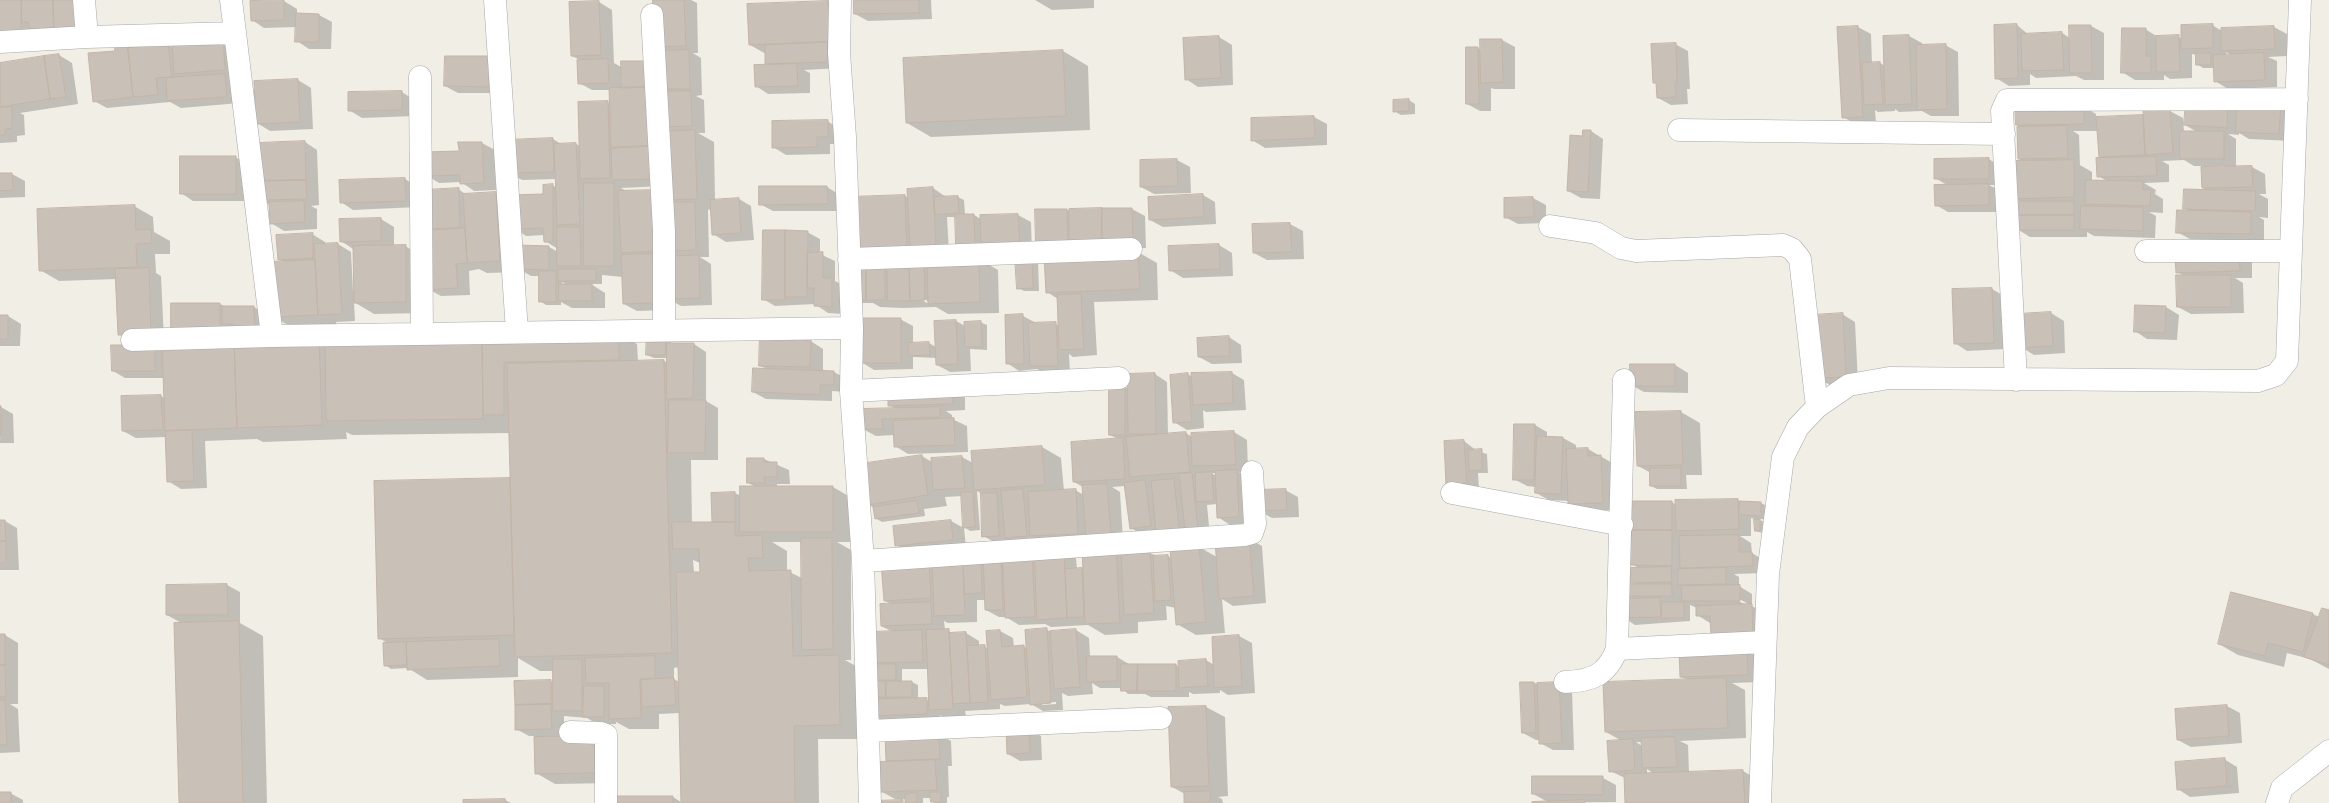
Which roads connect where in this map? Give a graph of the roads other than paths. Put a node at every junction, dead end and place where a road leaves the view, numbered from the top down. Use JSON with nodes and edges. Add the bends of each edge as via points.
{"nodes":[{"id":1,"x":84,"y":0,"type":"edge"},
{"id":2,"x":237,"y":0,"type":"edge"},
{"id":3,"x":495,"y":0,"type":"edge"},
{"id":4,"x":840,"y":0,"type":"edge"},
{"id":5,"x":2300,"y":0,"type":"edge"},
{"id":6,"x":652,"y":15,"type":"dead end"},
{"id":7,"x":235,"y":33,"type":"junction"},
{"id":8,"x":87,"y":36,"type":"junction"},
{"id":9,"x":0,"y":42,"type":"edge"},
{"id":10,"x":420,"y":77,"type":"dead end"},
{"id":11,"x":2297,"y":99,"type":"junction"},
{"id":12,"x":1679,"y":130,"type":"dead end"},
{"id":13,"x":2004,"y":134,"type":"junction"},
{"id":14,"x":1550,"y":226,"type":"dead end"},
{"id":15,"x":1130,"y":249,"type":"dead end"},
{"id":16,"x":2146,"y":251,"type":"dead end"},
{"id":17,"x":2291,"y":251,"type":"junction"},
{"id":18,"x":849,"y":259,"type":"junction"},
{"id":19,"x":852,"y":328,"type":"junction"},
{"id":20,"x":664,"y":330,"type":"junction"},
{"id":21,"x":517,"y":332,"type":"junction"},
{"id":22,"x":422,"y":334,"type":"junction"},
{"id":23,"x":272,"y":336,"type":"junction"},
{"id":24,"x":132,"y":340,"type":"dead end"},
{"id":25,"x":1119,"y":378,"type":"dead end"},
{"id":26,"x":1624,"y":380,"type":"dead end"},
{"id":27,"x":2016,"y":380,"type":"junction"},
{"id":28,"x":851,"y":391,"type":"junction"},
{"id":29,"x":1817,"y":407,"type":"junction"},
{"id":30,"x":1252,"y":472,"type":"dead end"},
{"id":31,"x":1452,"y":493,"type":"dead end"},
{"id":32,"x":1622,"y":525,"type":"junction"},
{"id":33,"x":863,"y":561,"type":"junction"},
{"id":34,"x":1765,"y":642,"type":"junction"},
{"id":35,"x":1617,"y":649,"type":"junction"},
{"id":36,"x":1565,"y":682,"type":"dead end"},
{"id":37,"x":1161,"y":718,"type":"dead end"},
{"id":38,"x":869,"y":731,"type":"junction"},
{"id":39,"x":570,"y":732,"type":"dead end"},
{"id":40,"x":2329,"y":751,"type":"edge"},
{"id":41,"x":606,"y":803,"type":"edge"},
{"id":42,"x":870,"y":803,"type":"edge"},
{"id":43,"x":1760,"y":803,"type":"edge"},
{"id":44,"x":2277,"y":803,"type":"edge"}],
"edges":[{"from":1,"to":8,"type":"street"},
{"from":2,"to":7,"type":"street"},
{"from":3,"to":21,"type":"street"},
{"from":4,"to":18,"type":"street","via":[[839,53]]},
{"from":5,"to":11,"type":"street"},
{"from":6,"to":20,"type":"street","via":[[664,231]]},
{"from":7,"to":8,"type":"street"},
{"from":7,"to":23,"type":"street"},
{"from":8,"to":9,"type":"street"},
{"from":10,"to":22,"type":"street"},
{"from":11,"to":13,"type":"street","via":[[2007,100],[2002,111]]},
{"from":11,"to":17,"type":"street"},
{"from":12,"to":13,"type":"street"},
{"from":13,"to":27,"type":"street"},
{"from":14,"to":29,"type":"street","via":[[1596,232],[1621,248],[1636,251],[1783,245],[1792,249],[1800,259]]},
{"from":15,"to":18,"type":"street"},
{"from":16,"to":17,"type":"street"},
{"from":17,"to":27,"type":"street","via":[[2287,361],[2276,375],[2258,381]]},
{"from":18,"to":19,"type":"street"},
{"from":19,"to":20,"type":"street"},
{"from":19,"to":28,"type":"street"},
{"from":20,"to":21,"type":"street"},
{"from":21,"to":22,"type":"street"},
{"from":22,"to":23,"type":"street"},
{"from":23,"to":24,"type":"street"},
{"from":25,"to":28,"type":"street"},
{"from":26,"to":32,"type":"street"},
{"from":27,"to":29,"type":"street","via":[[1889,378],[1849,384]]},
{"from":28,"to":33,"type":"street"},
{"from":29,"to":34,"type":"street","via":[[1798,427],[1783,457],[1768,574]]},
{"from":30,"to":33,"type":"street","via":[[1255,524],[1252,533],[1245,535]]},
{"from":31,"to":32,"type":"street"},
{"from":32,"to":35,"type":"street"},
{"from":33,"to":38,"type":"street"},
{"from":34,"to":35,"type":"street"},
{"from":34,"to":43,"type":"street"},
{"from":35,"to":36,"type":"street","via":[[1605,671],[1588,679]]},
{"from":37,"to":38,"type":"street"},
{"from":38,"to":42,"type":"street"},
{"from":39,"to":41,"type":"street","via":[[606,735]]},
{"from":40,"to":44,"type":"street","via":[[2282,788]]}]}
